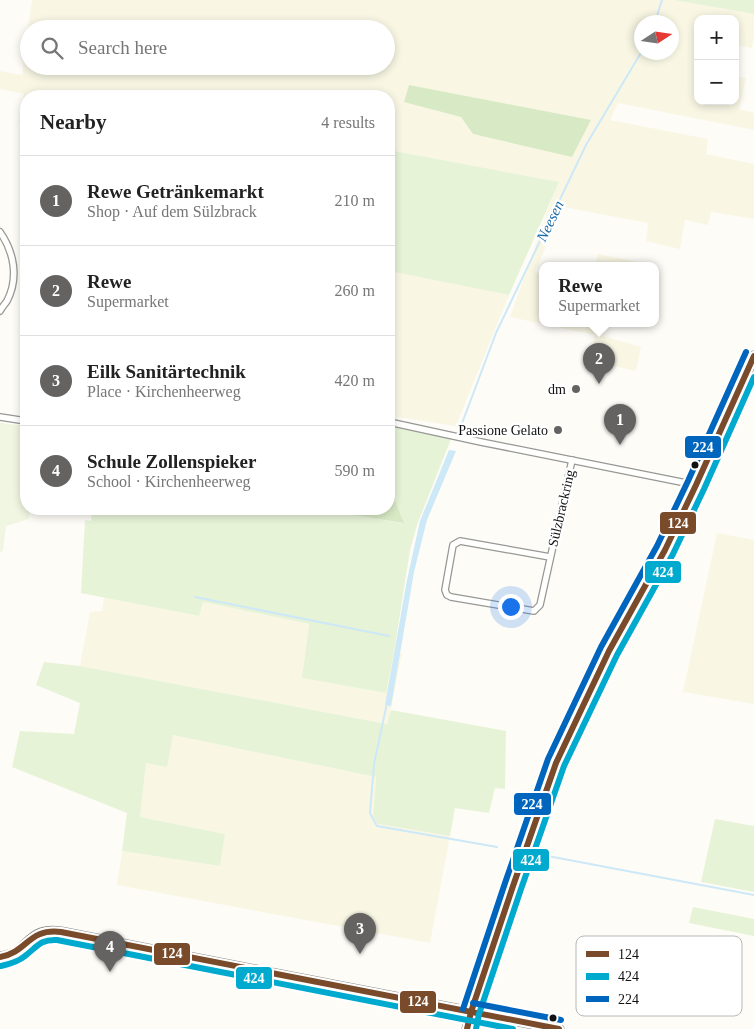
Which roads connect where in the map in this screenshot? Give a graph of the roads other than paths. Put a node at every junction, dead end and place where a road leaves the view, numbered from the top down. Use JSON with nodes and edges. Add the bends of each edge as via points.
{"nodes":[{"id":1,"x":0,"y":232,"type":"edge"},
{"id":2,"x":0,"y":311,"type":"edge"},
{"id":3,"x":754,"y":356,"type":"edge"},
{"id":4,"x":0,"y":417,"type":"edge"},
{"id":5,"x":20,"y":420,"type":"edge"},
{"id":6,"x":395,"y":423,"type":"edge"},
{"id":7,"x":572,"y":460,"type":"junction"},
{"id":8,"x":696,"y":485,"type":"junction"},
{"id":9,"x":550,"y":557,"type":"junction"},
{"id":10,"x":0,"y":957,"type":"edge"},
{"id":11,"x":471,"y":1012,"type":"junction"},
{"id":12,"x":467,"y":1029,"type":"edge"},
{"id":13,"x":559,"y":1029,"type":"edge"}],
"edges":[{"from":1,"to":2,"type":"street","via":[[7,242],[14,279]]},
{"from":3,"to":8,"type":"street"},
{"from":4,"to":5,"type":"street"},
{"from":6,"to":7,"type":"street"},
{"from":7,"to":8,"type":"street"},
{"from":7,"to":9,"type":"street","name":"Sülzbrackring"},
{"from":8,"to":11,"type":"street","via":[[665,550],[609,651],[556,763]]},
{"from":9,"to":9,"type":"street","name":"Sülzbrackring","via":[[540,605],[534,611],[451,597],[445,590],[453,545],[460,542]]},
{"from":10,"to":11,"type":"street","via":[[17,951],[41,933],[55,932]]},
{"from":11,"to":12,"type":"street"},
{"from":11,"to":13,"type":"street"}]}
